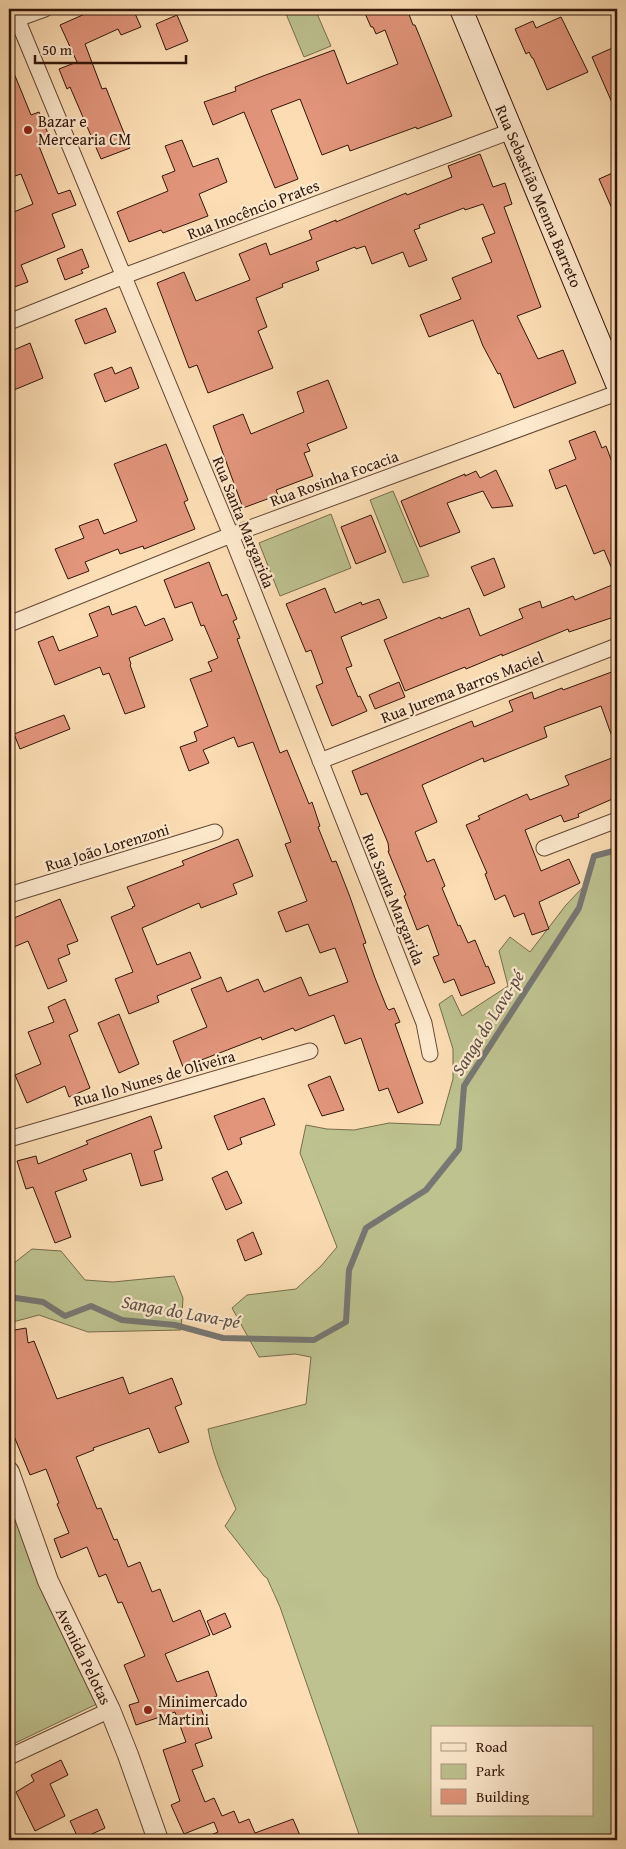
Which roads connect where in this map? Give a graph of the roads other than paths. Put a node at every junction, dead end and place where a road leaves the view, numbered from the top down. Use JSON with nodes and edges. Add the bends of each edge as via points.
{"nodes":[{"id":1,"x":45,"y":9,"type":"edge"},
{"id":2,"x":461,"y":9,"type":"edge"},
{"id":3,"x":13,"y":16,"type":"edge"},
{"id":4,"x":511,"y":130,"type":"junction"},
{"id":5,"x":124,"y":276,"type":"junction"},
{"id":6,"x":9,"y":322,"type":"edge"},
{"id":7,"x":617,"y":384,"type":"edge"},
{"id":8,"x":617,"y":393,"type":"edge"},
{"id":9,"x":231,"y":535,"type":"junction"},
{"id":10,"x":9,"y":624,"type":"edge"},
{"id":11,"x":617,"y":646,"type":"edge"},
{"id":12,"x":320,"y":761,"type":"junction"},
{"id":13,"x":617,"y":820,"type":"edge"},
{"id":14,"x":215,"y":832,"type":"dead end"},
{"id":15,"x":544,"y":848,"type":"dead end"},
{"id":16,"x":9,"y":895,"type":"edge"},
{"id":17,"x":310,"y":1051,"type":"dead end"},
{"id":18,"x":430,"y":1054,"type":"dead end"},
{"id":19,"x":9,"y":1139,"type":"edge"},
{"id":20,"x":9,"y":1472,"type":"edge"},
{"id":21,"x":110,"y":1710,"type":"junction"},
{"id":22,"x":9,"y":1757,"type":"edge"},
{"id":23,"x":158,"y":1840,"type":"edge"}],
"edges":[{"from":1,"to":3,"type":"street"},
{"from":2,"to":4,"type":"main road","name":"Rua Sebastião Menna Barreto"},
{"from":3,"to":5,"type":"street","name":"Rua Santa Margarida"},
{"from":4,"to":5,"type":"street","name":"Rua Inocêncio Prates"},
{"from":4,"to":7,"type":"main road","name":"Rua Sebastião Menna Barreto"},
{"from":5,"to":6,"type":"street","name":"Rua Inocêncio Prates"},
{"from":5,"to":9,"type":"street","name":"Rua Santa Margarida"},
{"from":8,"to":9,"type":"street","name":"Rua Rosinha Focacia"},
{"from":9,"to":10,"type":"street","name":"Rua Rosinha Focacia"},
{"from":9,"to":12,"type":"street","name":"Rua Santa Margarida"},
{"from":11,"to":12,"type":"street","name":"Rua Jurema Barros Maciel"},
{"from":12,"to":18,"type":"street","name":"Rua Santa Margarida","via":[[424,1023]]},
{"from":13,"to":15,"type":"street"},
{"from":14,"to":16,"type":"street","name":"Rua João Lorenzoni"},
{"from":17,"to":19,"type":"street","name":"Rua Ilo Nunes de Oliveira"},
{"from":20,"to":21,"type":"street","name":"Avenida Pelotas","via":[[48,1581]]},
{"from":21,"to":22,"type":"street"},
{"from":21,"to":23,"type":"street","name":"Avenida Pelotas"}]}
